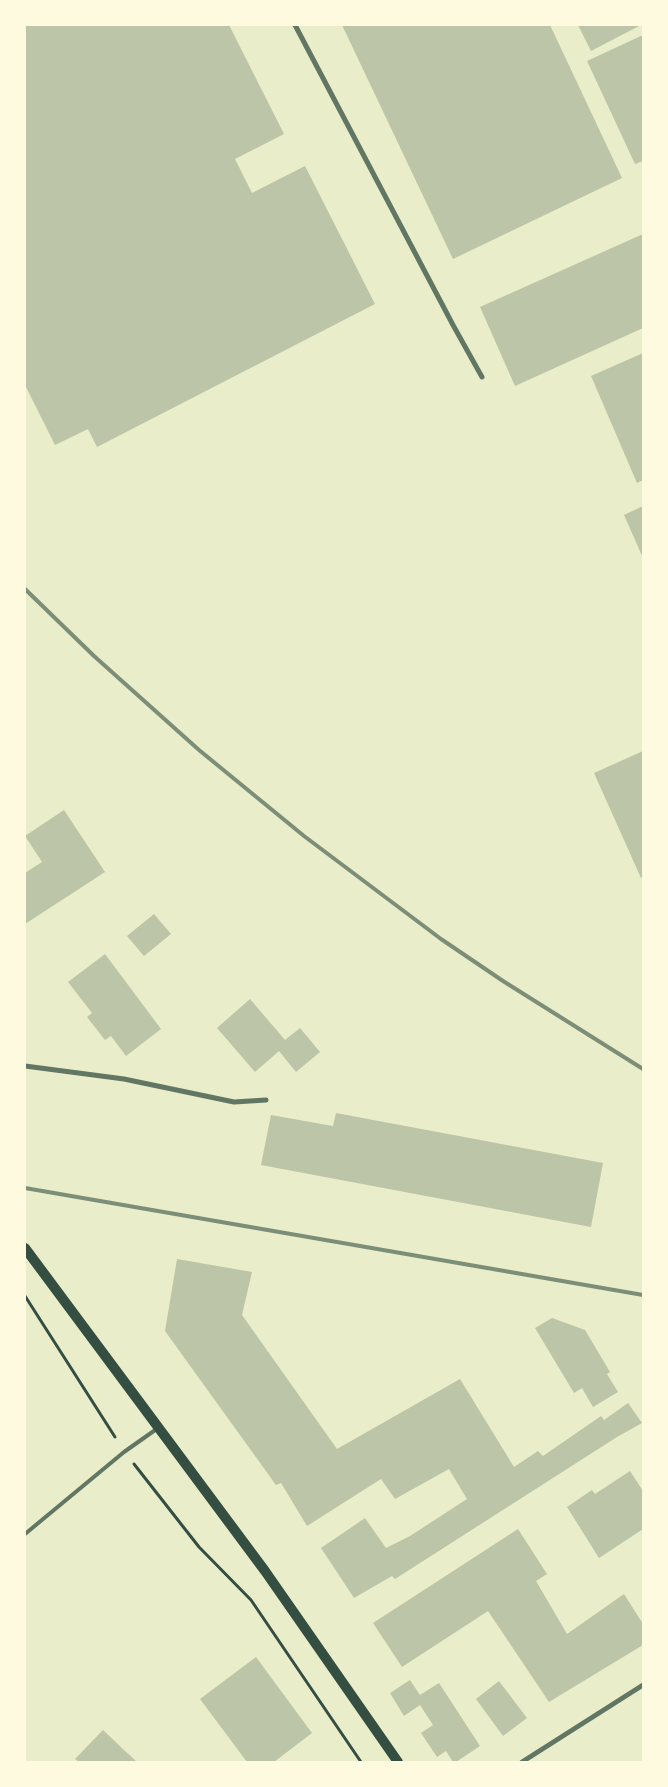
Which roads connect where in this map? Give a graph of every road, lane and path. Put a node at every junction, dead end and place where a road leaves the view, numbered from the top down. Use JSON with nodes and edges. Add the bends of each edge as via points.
{"nodes":[{"id":1,"x":295,"y":25,"type":"edge"},
{"id":2,"x":482,"y":377,"type":"dead end"},
{"id":3,"x":25,"y":1066,"type":"edge"},
{"id":4,"x":266,"y":1100,"type":"dead end"},
{"id":5,"x":25,"y":1248,"type":"edge"},
{"id":6,"x":25,"y":1296,"type":"edge"},
{"id":7,"x":158,"y":1428,"type":"junction"},
{"id":8,"x":124,"y":1452,"type":"junction"},
{"id":9,"x":25,"y":1534,"type":"edge"},
{"id":10,"x":643,"y":1685,"type":"edge"},
{"id":11,"x":395,"y":1761,"type":"edge"},
{"id":12,"x":361,"y":1762,"type":"edge"},
{"id":13,"x":522,"y":1762,"type":"edge"}],
"edges":[{"from":1,"to":2,"type":"street"},
{"from":3,"to":4,"type":"street","via":[[124,1080],[234,1102]]},
{"from":5,"to":7,"type":"main road"},
{"from":6,"to":8,"type":"path"},
{"from":7,"to":8,"type":"lane"},
{"from":7,"to":11,"type":"main road","via":[[265,1571]]},
{"from":8,"to":9,"type":"lane"},
{"from":8,"to":12,"type":"path","via":[[199,1547],[251,1600]]},
{"from":10,"to":13,"type":"street"}]}
